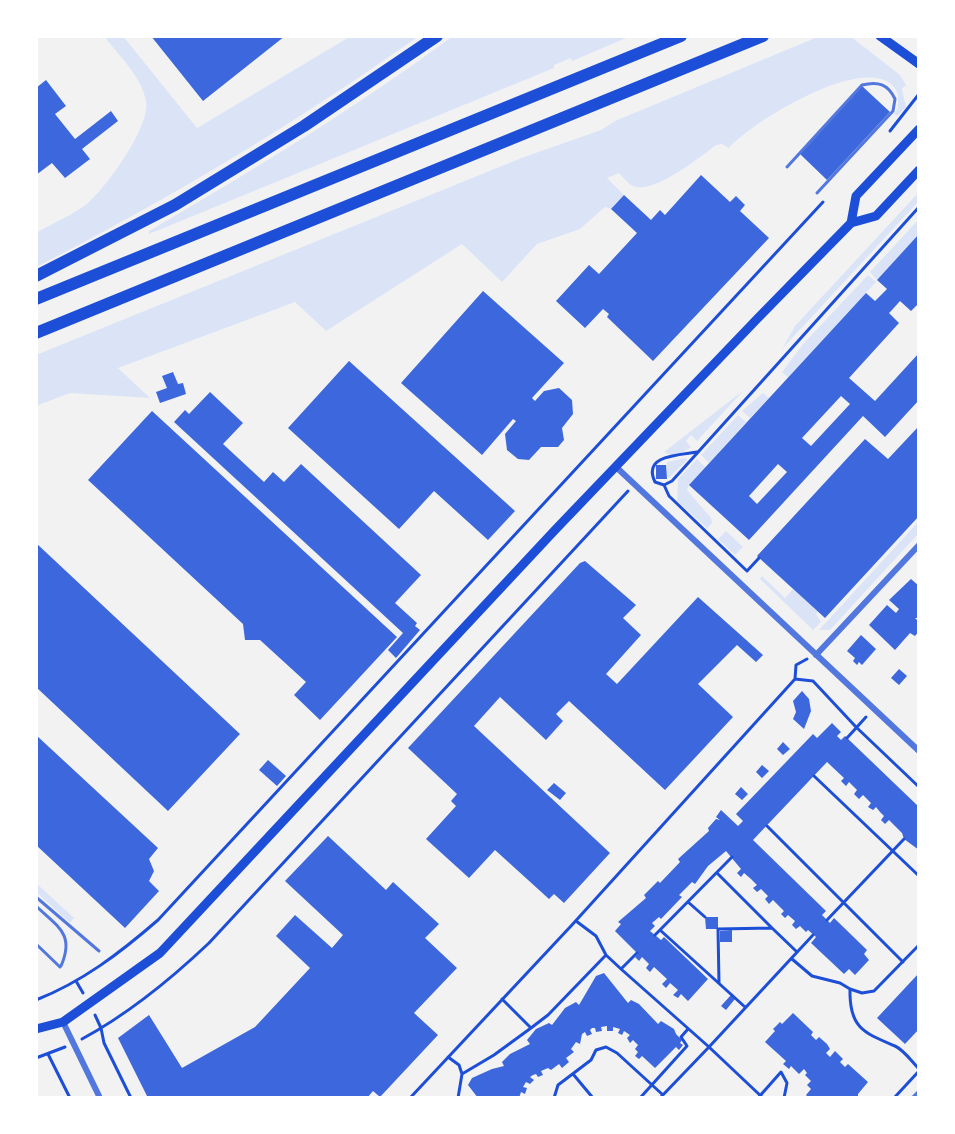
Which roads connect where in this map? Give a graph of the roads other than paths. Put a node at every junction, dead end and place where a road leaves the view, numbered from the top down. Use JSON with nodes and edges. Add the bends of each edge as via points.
{"nodes":[{"id":1,"x":437,"y":36,"type":"edge"},
{"id":2,"x":681,"y":36,"type":"edge"},
{"id":3,"x":763,"y":36,"type":"edge"},
{"id":4,"x":880,"y":36,"type":"edge"},
{"id":5,"x":919,"y":64,"type":"edge"},
{"id":6,"x":919,"y":129,"type":"edge"},
{"id":7,"x":787,"y":167,"type":"dead end"},
{"id":8,"x":919,"y":170,"type":"edge"},
{"id":9,"x":817,"y":193,"type":"dead end"},
{"id":10,"x":851,"y":223,"type":"junction"},
{"id":11,"x":36,"y":276,"type":"edge"},
{"id":12,"x":36,"y":299,"type":"edge"},
{"id":13,"x":36,"y":333,"type":"edge"},
{"id":14,"x":615,"y":466,"type":"junction"},
{"id":15,"x":919,"y":545,"type":"edge"},
{"id":16,"x":816,"y":655,"type":"junction"},
{"id":17,"x":919,"y":751,"type":"edge"},
{"id":18,"x":36,"y":897,"type":"edge"},
{"id":19,"x":36,"y":906,"type":"edge"},
{"id":20,"x":36,"y":944,"type":"edge"},
{"id":21,"x":99,"y":951,"type":"dead end"},
{"id":22,"x":63,"y":1023,"type":"junction"},
{"id":23,"x":36,"y":1029,"type":"edge"},
{"id":24,"x":919,"y":1093,"type":"edge"},
{"id":25,"x":100,"y":1098,"type":"edge"},
{"id":26,"x":914,"y":1098,"type":"edge"}],
"edges":[{"from":1,"to":11,"type":"highway","via":[[304,126],[176,205]]},
{"from":2,"to":12,"type":"highway"},
{"from":3,"to":13,"type":"highway"},
{"from":4,"to":5,"type":"main road"},
{"from":6,"to":10,"type":"main road","via":[[856,196]]},
{"from":7,"to":9,"type":"lane","via":[[862,85],[879,82],[886,86],[895,99],[893,111]]},
{"from":8,"to":10,"type":"main road","via":[[876,216]]},
{"from":10,"to":14,"type":"main road"},
{"from":14,"to":16,"type":"street"},
{"from":14,"to":22,"type":"main road","via":[[181,932],[160,953]]},
{"from":15,"to":16,"type":"street"},
{"from":16,"to":17,"type":"street"},
{"from":18,"to":21,"type":"lane"},
{"from":19,"to":20,"type":"lane","via":[[65,934],[67,949],[61,967]]},
{"from":22,"to":23,"type":"main road"},
{"from":22,"to":25,"type":"street"},
{"from":24,"to":26,"type":"street"}]}
